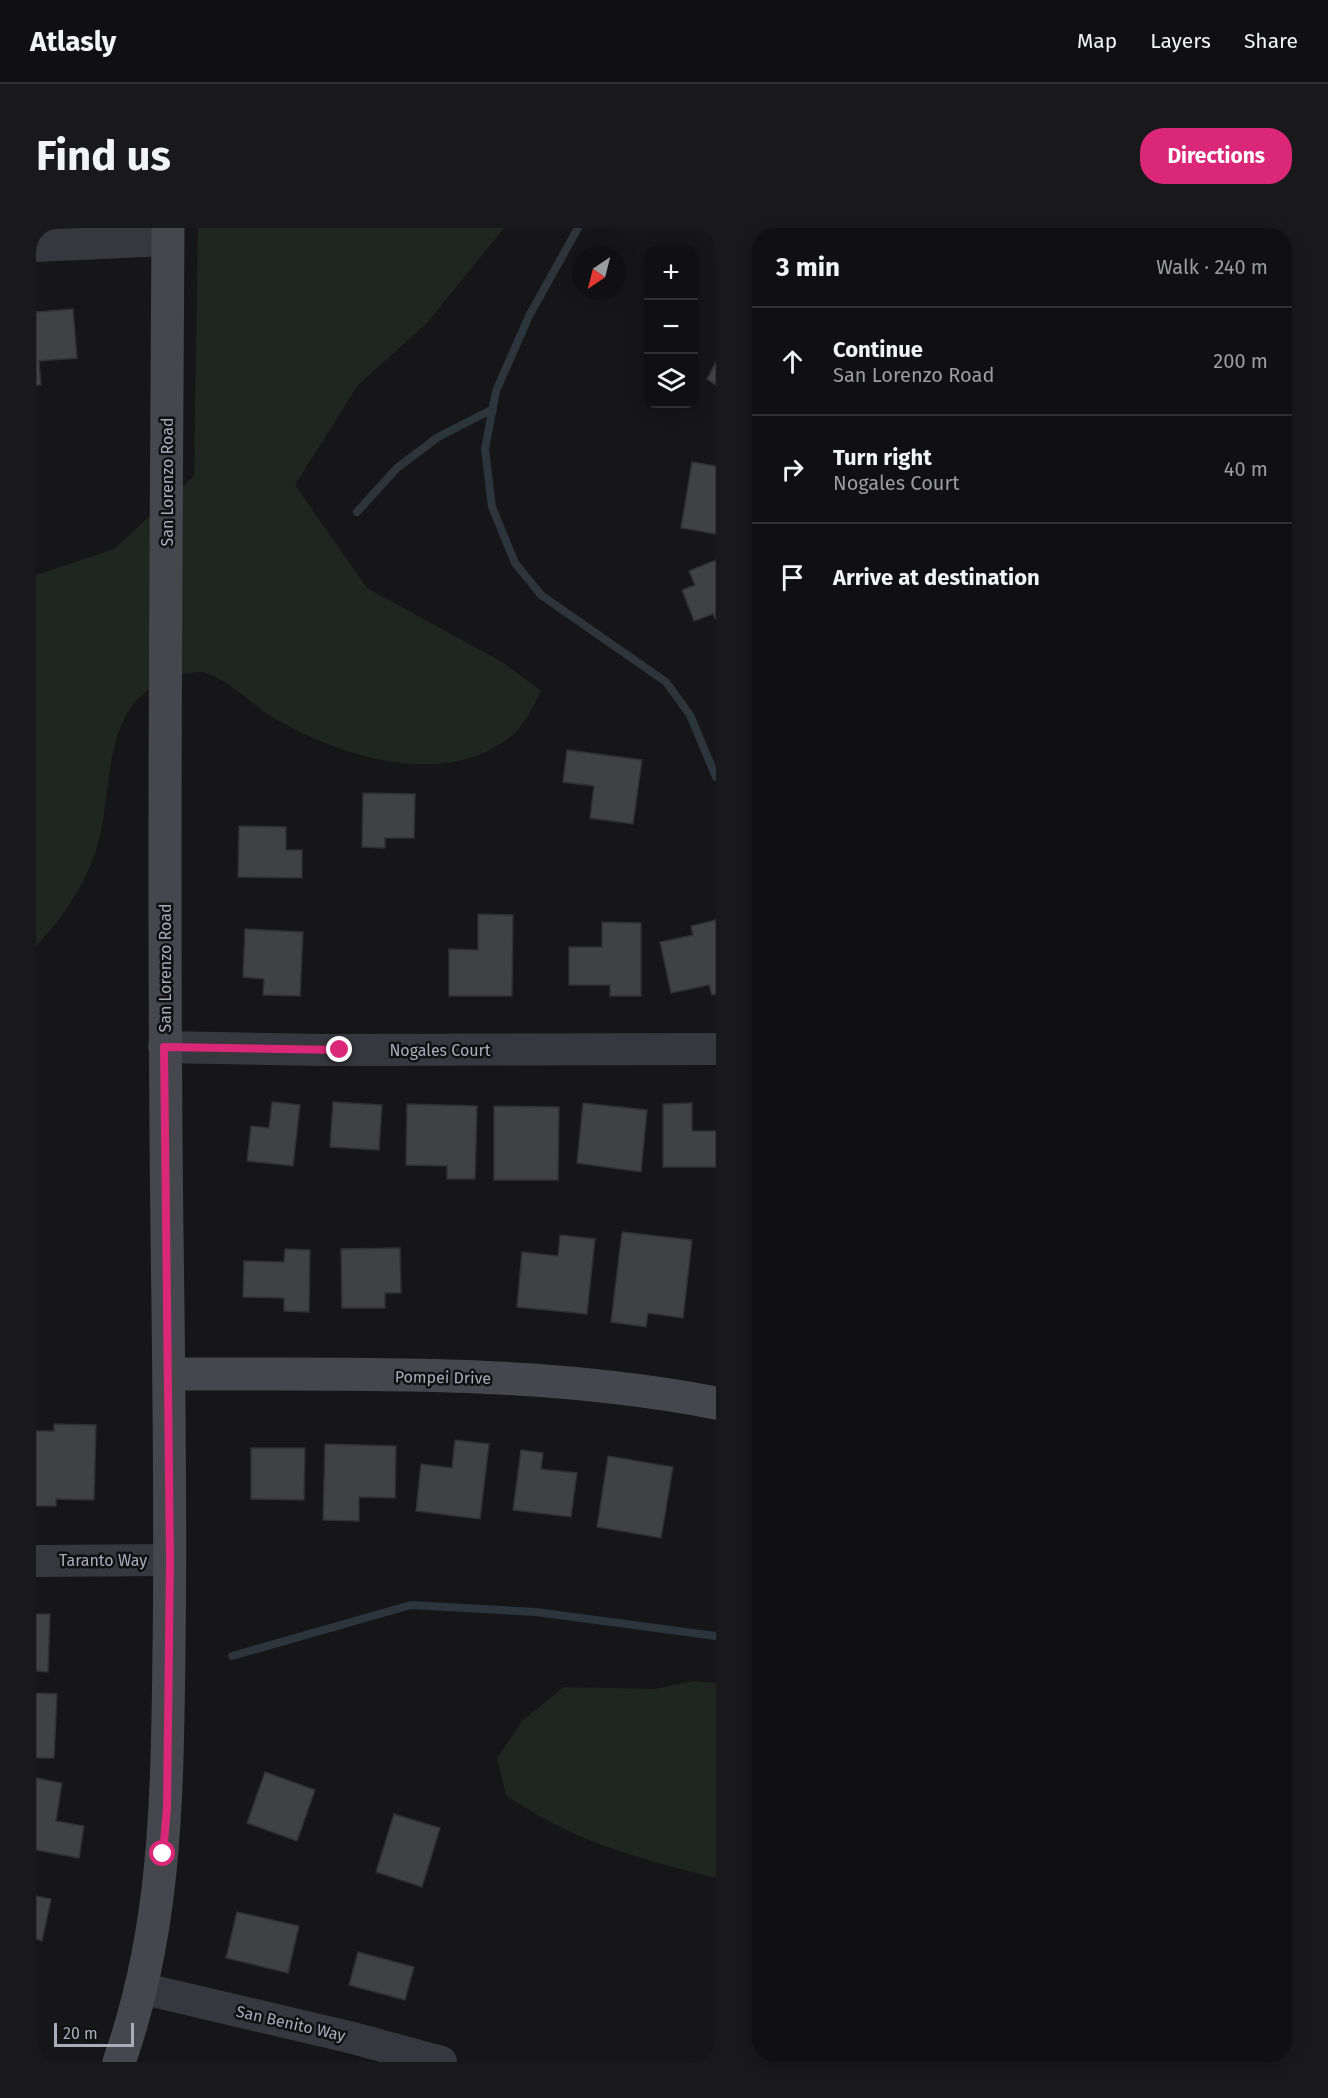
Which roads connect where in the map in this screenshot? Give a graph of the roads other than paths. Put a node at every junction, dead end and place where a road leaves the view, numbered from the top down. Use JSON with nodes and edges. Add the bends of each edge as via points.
{"nodes":[{"id":1,"x":168,"y":234,"type":"edge"},
{"id":2,"x":36,"y":246,"type":"edge"},
{"id":3,"x":164,"y":1047,"type":"junction"},
{"id":4,"x":716,"y":1049,"type":"edge"},
{"id":5,"x":169,"y":1374,"type":"junction"},
{"id":6,"x":716,"y":1403,"type":"edge"},
{"id":7,"x":170,"y":1560,"type":"junction"},
{"id":8,"x":36,"y":1561,"type":"edge"},
{"id":9,"x":140,"y":1988,"type":"junction"},
{"id":10,"x":119,"y":2062,"type":"edge"},
{"id":11,"x":441,"y":2062,"type":"edge"}],
"edges":[{"from":1,"to":2,"type":"street"},
{"from":1,"to":3,"type":"street","name":"San Lorenzo Road"},
{"from":3,"to":4,"type":"street","name":"Nogales Court"},
{"from":3,"to":5,"type":"street","name":"San Lorenzo Road"},
{"from":5,"to":6,"type":"street","name":"Pompei Drive","via":[[518,1377],[628,1387]]},
{"from":5,"to":7,"type":"street","name":"San Lorenzo Road"},
{"from":7,"to":8,"type":"street","name":"Taranto Way"},
{"from":7,"to":9,"type":"street","name":"San Lorenzo Road","via":[[167,1808],[158,1899]]},
{"from":9,"to":10,"type":"street","name":"San Lorenzo Road"},
{"from":9,"to":11,"type":"street","name":"San Benito Way"}]}
